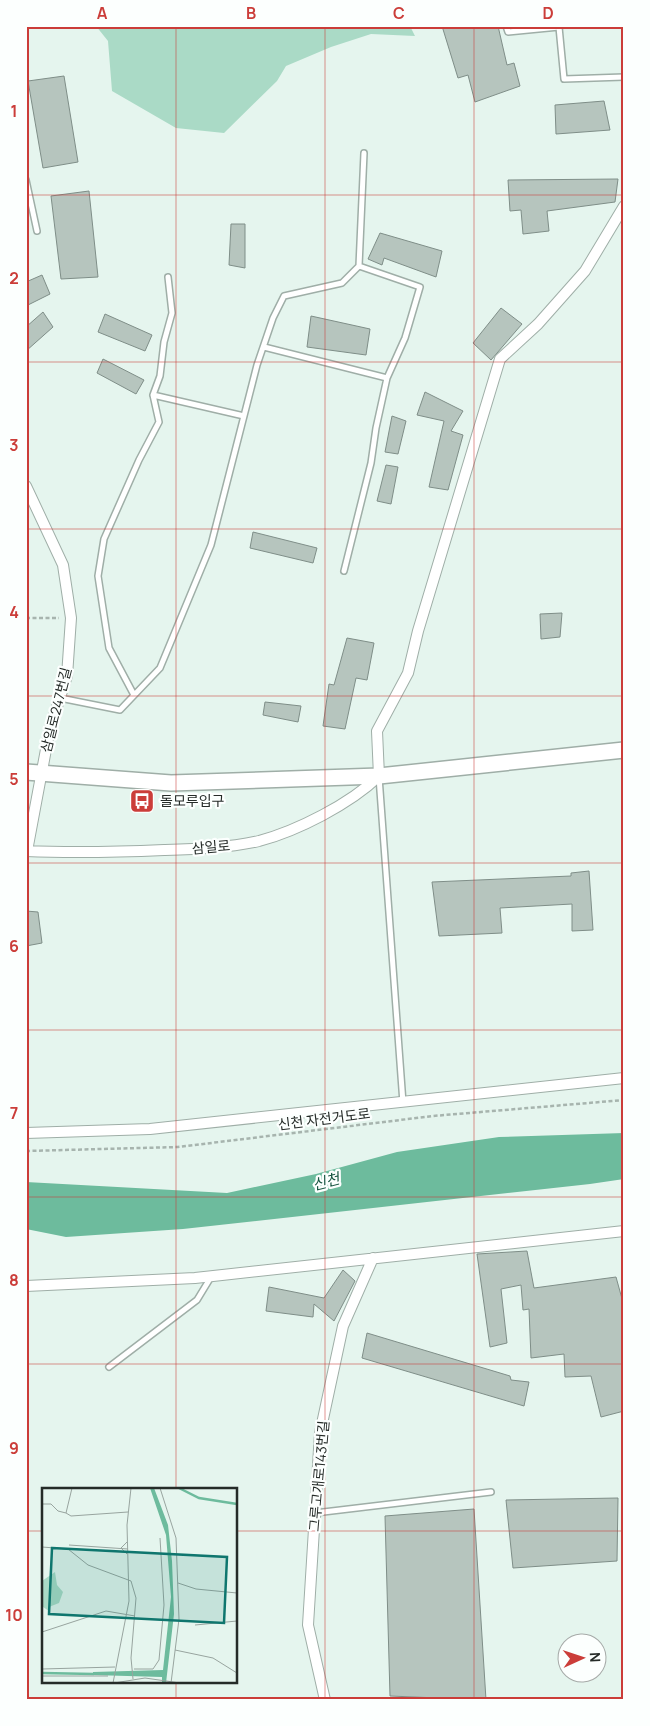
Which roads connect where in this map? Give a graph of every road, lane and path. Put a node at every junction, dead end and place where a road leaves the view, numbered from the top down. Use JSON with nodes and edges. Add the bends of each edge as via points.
{"nodes":[{"id":1,"x":506,"y":26,"type":"edge"},
{"id":2,"x":624,"y":77,"type":"edge"},
{"id":3,"x":364,"y":153,"type":"dead end"},
{"id":4,"x":26,"y":180,"type":"edge"},
{"id":5,"x":624,"y":206,"type":"edge"},
{"id":6,"x":37,"y":231,"type":"dead end"},
{"id":7,"x":359,"y":266,"type":"junction"},
{"id":8,"x":168,"y":277,"type":"dead end"},
{"id":9,"x":264,"y":346,"type":"junction"},
{"id":10,"x":388,"y":378,"type":"junction"},
{"id":11,"x":153,"y":395,"type":"junction"},
{"id":12,"x":244,"y":416,"type":"junction"},
{"id":13,"x":26,"y":486,"type":"edge"},
{"id":14,"x":344,"y":572,"type":"dead end"},
{"id":15,"x":26,"y":618,"type":"edge"},
{"id":16,"x":71,"y":618,"type":"junction"},
{"id":17,"x":134,"y":695,"type":"junction"},
{"id":18,"x":60,"y":698,"type":"junction"},
{"id":19,"x":619,"y":749,"type":"edge"},
{"id":20,"x":34,"y":773,"type":"edge"},
{"id":21,"x":379,"y":776,"type":"junction"},
{"id":22,"x":26,"y":851,"type":"edge"},
{"id":23,"x":624,"y":1078,"type":"edge"},
{"id":24,"x":624,"y":1100,"type":"edge"},
{"id":25,"x":403,"y":1103,"type":"junction"},
{"id":26,"x":26,"y":1133,"type":"edge"},
{"id":27,"x":26,"y":1151,"type":"edge"},
{"id":28,"x":624,"y":1231,"type":"edge"},
{"id":29,"x":373,"y":1258,"type":"junction"},
{"id":30,"x":211,"y":1276,"type":"junction"},
{"id":31,"x":26,"y":1286,"type":"edge"},
{"id":32,"x":109,"y":1367,"type":"dead end"},
{"id":33,"x":491,"y":1492,"type":"dead end"},
{"id":34,"x":315,"y":1513,"type":"junction"},
{"id":35,"x":325,"y":1700,"type":"edge"}],
"edges":[{"from":1,"to":2,"type":"lane","via":[[508,32],[559,27],[564,79]]},
{"from":3,"to":7,"type":"lane"},
{"from":4,"to":6,"type":"lane"},
{"from":5,"to":21,"type":"street","via":[[584,271],[538,324],[500,359],[408,673],[377,731]]},
{"from":7,"to":9,"type":"lane","via":[[342,283],[284,296]]},
{"from":7,"to":10,"type":"lane","via":[[420,287],[405,338]]},
{"from":8,"to":11,"type":"lane","via":[[172,313],[160,376]]},
{"from":9,"to":10,"type":"lane"},
{"from":9,"to":12,"type":"lane"},
{"from":10,"to":14,"type":"lane"},
{"from":11,"to":12,"type":"lane"},
{"from":11,"to":17,"type":"lane","via":[[159,422],[104,539],[98,576],[109,648]]},
{"from":12,"to":17,"type":"lane","via":[[211,545],[160,668]]},
{"from":13,"to":16,"type":"street","name":"삼일로247번길","via":[[63,565]]},
{"from":15,"to":16,"type":"path"},
{"from":16,"to":18,"type":"street","name":"삼일로247번길","via":[[66,676]]},
{"from":17,"to":18,"type":"lane","via":[[120,710]]},
{"from":18,"to":20,"type":"street","name":"삼일로247번길"},
{"from":19,"to":21,"type":"main road"},
{"from":20,"to":21,"type":"main road","via":[[171,783]]},
{"from":20,"to":22,"type":"street","name":"삼일로247번길"},
{"from":21,"to":22,"type":"street","name":"삼일로","via":[[365,790],[324,813],[259,841],[199,849],[69,854]]},
{"from":21,"to":25,"type":"lane"},
{"from":23,"to":25,"type":"street"},
{"from":24,"to":27,"type":"path","name":"신천 자전거도로","via":[[433,1116],[178,1147]]},
{"from":25,"to":26,"type":"street","via":[[150,1129]]},
{"from":28,"to":29,"type":"street"},
{"from":29,"to":30,"type":"street"},
{"from":29,"to":34,"type":"street","name":"그루고개로143번길","via":[[343,1326],[320,1433]]},
{"from":30,"to":31,"type":"street"},
{"from":30,"to":32,"type":"lane","via":[[197,1300]]},
{"from":33,"to":34,"type":"lane"},
{"from":34,"to":35,"type":"street","name":"그루고개로143번길","via":[[308,1625]]}]}
